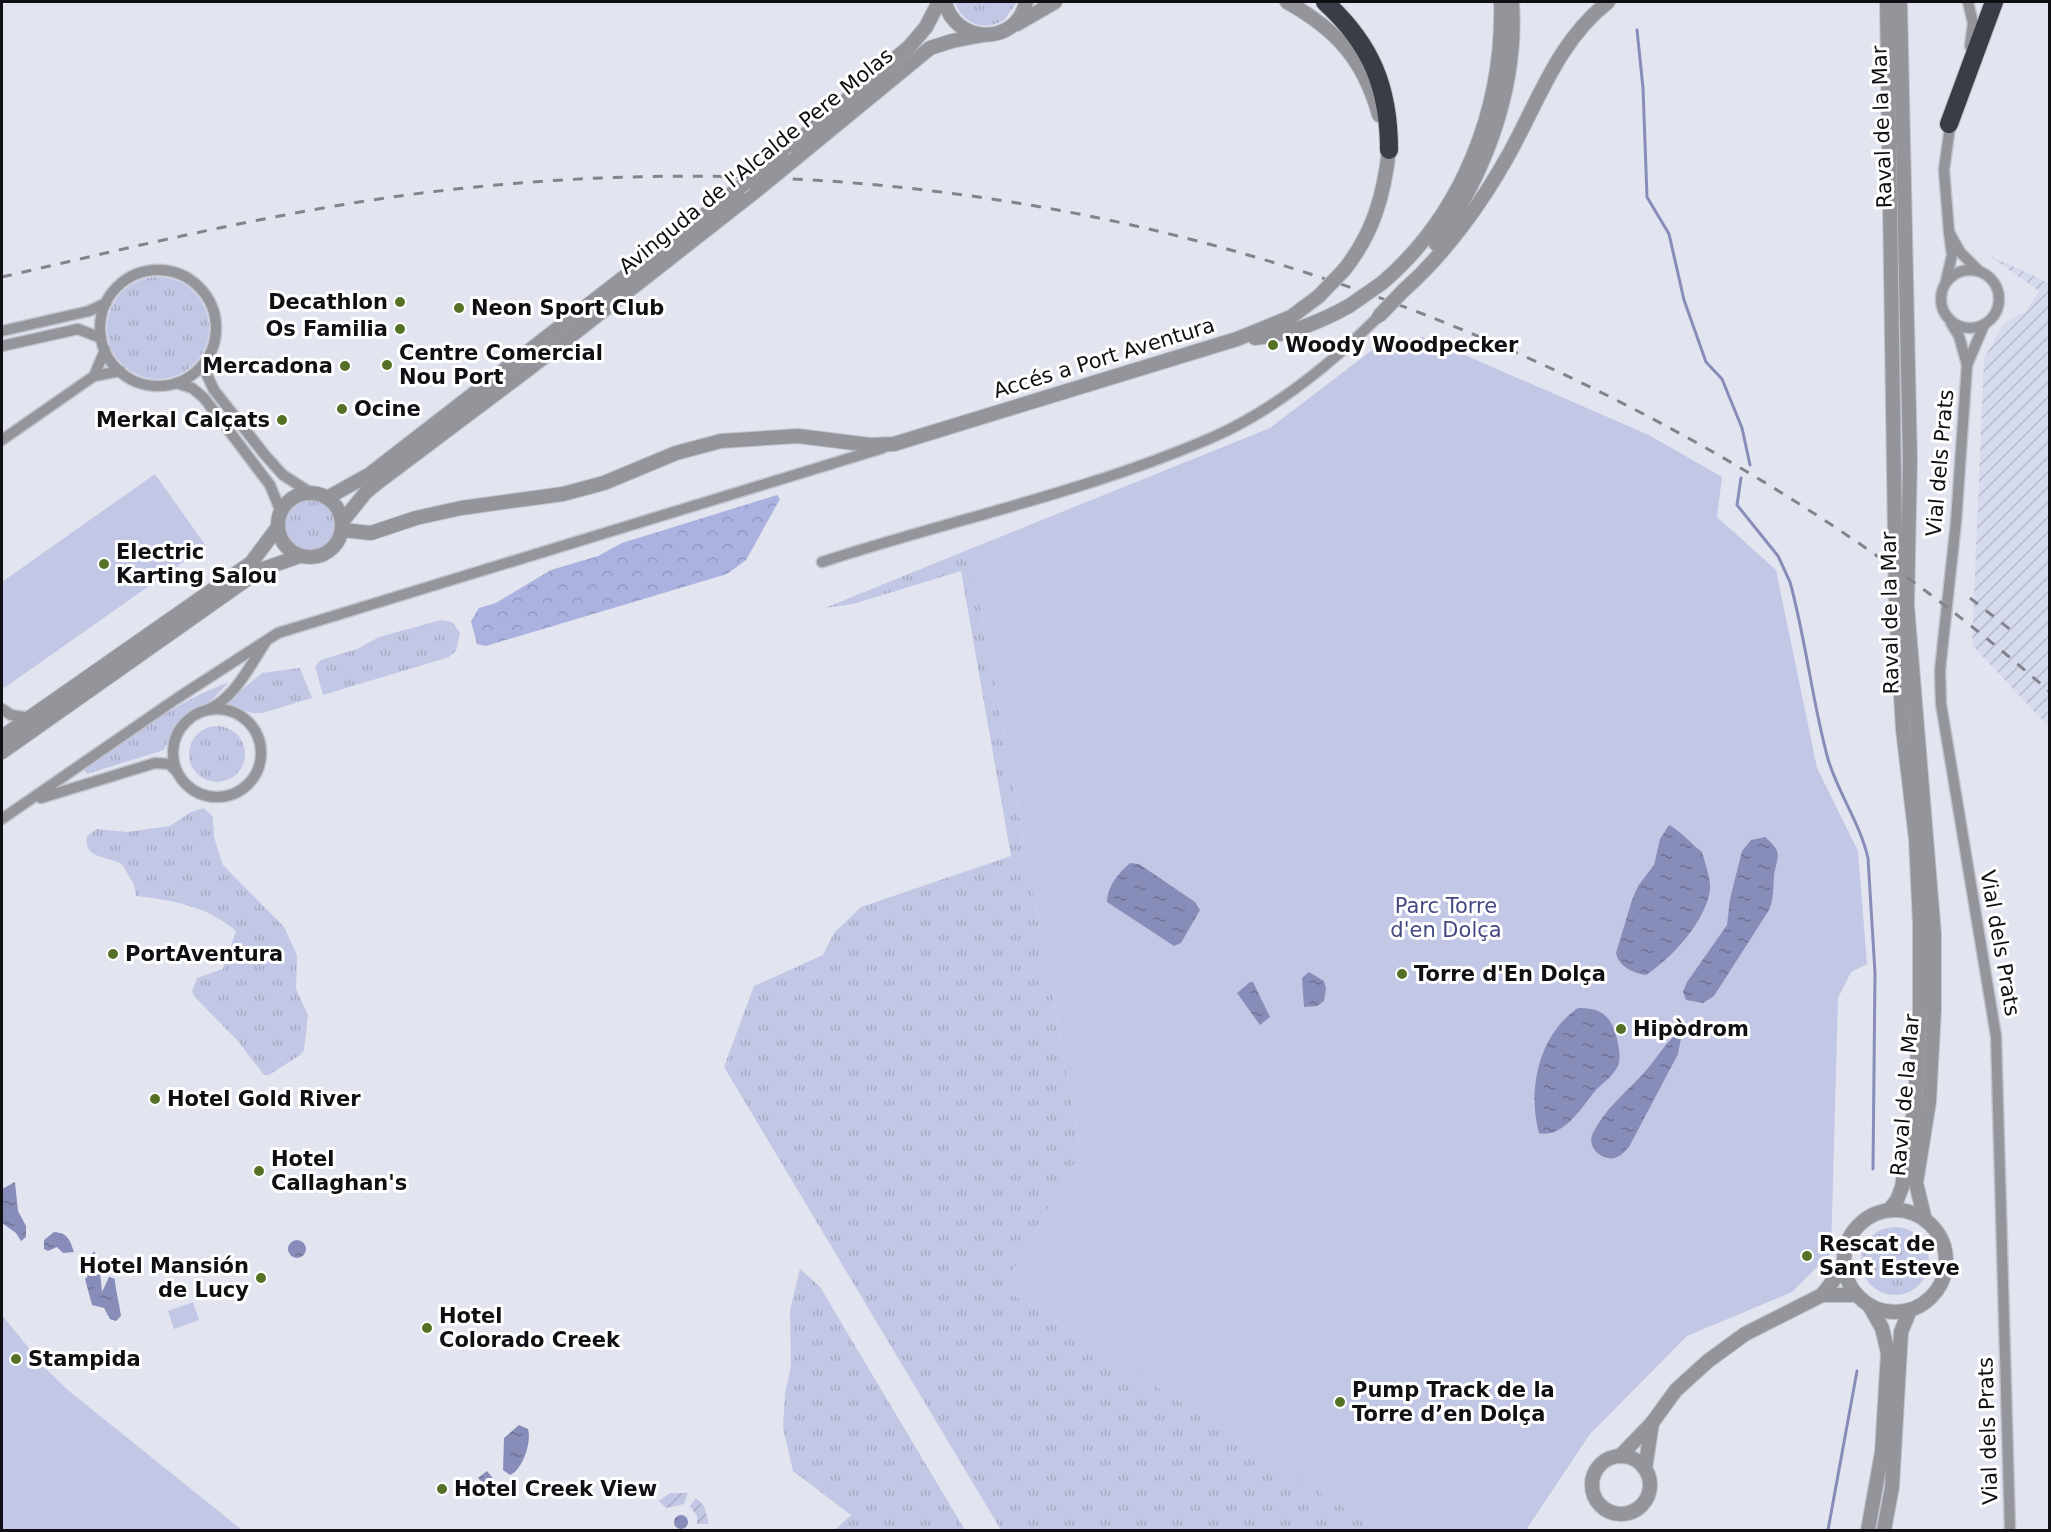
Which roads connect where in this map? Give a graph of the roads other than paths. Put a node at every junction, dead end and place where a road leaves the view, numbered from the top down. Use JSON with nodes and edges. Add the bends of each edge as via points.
{"nodes":[{"id":1,"x":939,"y":2,"type":"edge"},
{"id":2,"x":945,"y":2,"type":"edge"},
{"id":3,"x":1055,"y":2,"type":"edge"},
{"id":4,"x":1287,"y":2,"type":"edge"},
{"id":5,"x":1325,"y":2,"type":"edge"},
{"id":6,"x":1501,"y":2,"type":"edge"},
{"id":7,"x":1512,"y":2,"type":"edge"},
{"id":8,"x":1608,"y":2,"type":"edge"},
{"id":9,"x":1887,"y":2,"type":"edge"},
{"id":10,"x":1900,"y":2,"type":"edge"},
{"id":11,"x":1994,"y":2,"type":"edge"},
{"id":12,"x":1026,"y":3,"type":"edge"},
{"id":13,"x":1969,"y":3,"type":"edge"},
{"id":14,"x":1007,"y":29,"type":"junction"},
{"id":15,"x":983,"y":35,"type":"junction"},
{"id":16,"x":1497,"y":96,"type":"junction"},
{"id":17,"x":1950,"y":124,"type":"junction"},
{"id":18,"x":1487,"y":134,"type":"junction"},
{"id":19,"x":1389,"y":150,"type":"junction"},
{"id":20,"x":1949,"y":232,"type":"junction"},
{"id":21,"x":1982,"y":273,"type":"junction"},
{"id":22,"x":1946,"y":283,"type":"junction"},
{"id":23,"x":1403,"y":291,"type":"junction"},
{"id":24,"x":106,"y":303,"type":"junction"},
{"id":25,"x":1379,"y":316,"type":"joint"},
{"id":26,"x":1947,"y":318,"type":"junction"},
{"id":27,"x":1984,"y":325,"type":"junction"},
{"id":28,"x":2,"y":331,"type":"edge"},
{"id":29,"x":101,"y":338,"type":"junction"},
{"id":30,"x":1237,"y":339,"type":"junction"},
{"id":31,"x":2,"y":346,"type":"edge"},
{"id":32,"x":105,"y":350,"type":"junction"},
{"id":33,"x":206,"y":361,"type":"junction"},
{"id":34,"x":1967,"y":365,"type":"junction"},
{"id":35,"x":120,"y":371,"type":"junction"},
{"id":36,"x":94,"y":376,"type":"junction"},
{"id":37,"x":176,"y":383,"type":"junction"},
{"id":38,"x":2,"y":440,"type":"edge"},
{"id":39,"x":894,"y":444,"type":"junction"},
{"id":40,"x":311,"y":493,"type":"junction"},
{"id":41,"x":327,"y":498,"type":"junction"},
{"id":42,"x":281,"y":512,"type":"junction"},
{"id":43,"x":342,"y":526,"type":"junction"},
{"id":44,"x":278,"y":527,"type":"junction"},
{"id":45,"x":300,"y":556,"type":"junction"},
{"id":46,"x":822,"y":562,"type":"dead end"},
{"id":47,"x":267,"y":640,"type":"junction"},
{"id":48,"x":2,"y":709,"type":"edge"},
{"id":49,"x":198,"y":714,"type":"junction"},
{"id":50,"x":31,"y":718,"type":"junction"},
{"id":51,"x":2,"y":737,"type":"edge"},
{"id":52,"x":2,"y":752,"type":"edge"},
{"id":53,"x":177,"y":772,"type":"junction"},
{"id":54,"x":29,"y":802,"type":"junction"},
{"id":55,"x":2,"y":819,"type":"edge"},
{"id":56,"x":1889,"y":1210,"type":"junction"},
{"id":57,"x":1925,"y":1220,"type":"junction"},
{"id":58,"x":1844,"y":1267,"type":"junction"},
{"id":59,"x":1822,"y":1295,"type":"junction"},
{"id":60,"x":1857,"y":1295,"type":"junction"},
{"id":61,"x":1869,"y":1305,"type":"junction"},
{"id":62,"x":1910,"y":1310,"type":"junction"},
{"id":63,"x":1652,"y":1423,"type":"junction"},
{"id":64,"x":1620,"y":1456,"type":"junction"},
{"id":65,"x":1645,"y":1469,"type":"junction"},
{"id":66,"x":1868,"y":1530,"type":"edge"},
{"id":67,"x":1884,"y":1530,"type":"edge"},
{"id":68,"x":2010,"y":1530,"type":"edge"}],
"edges":[{"from":1,"to":41,"type":"street","name":"Avinguda de l'Alcalde Pere Molas","bridge":true,"via":[[910,46],[781,155],[370,474]]},
{"from":2,"to":15,"type":"street","via":[[961,28]]},
{"from":3,"to":14,"type":"street"},
{"from":4,"to":19,"type":"street","via":[[1329,28],[1352,55],[1368,82]]},
{"from":5,"to":19,"type":"highway","via":[[1352,30],[1379,79],[1389,117]]},
{"from":6,"to":16,"type":"street"},
{"from":7,"to":16,"type":"street","via":[[1510,58]]},
{"from":8,"to":23,"type":"street","via":[[1569,40],[1485,194],[1424,273]]},
{"from":9,"to":56,"type":"street","name":"Raval de la Mar","via":[[1896,609],[1920,925],[1915,1102],[1902,1187]]},
{"from":10,"to":57,"type":"street","name":"Raval de la Mar","via":[[1909,424],[1907,605],[1934,934],[1929,1102],[1916,1183]]},
{"from":11,"to":17,"type":"highway"},
{"from":12,"to":14,"type":"street","via":[[1021,16]]},
{"from":13,"to":17,"type":"street","name":"Vial dels Prats","via":[[1972,40]]},
{"from":14,"to":15,"type":"street","name":"Avinguda de l'Alcalde Pere Molas"},
{"from":15,"to":43,"type":"street","name":"Avinguda de l'Alcalde Pere Molas","bridge":true,"via":[[930,48],[757,190],[377,483]]},
{"from":16,"to":18,"type":"street"},
{"from":17,"to":20,"type":"street","name":"Vial dels Prats","via":[[1944,170]]},
{"from":18,"to":23,"type":"street","via":[[1482,166],[1461,206]]},
{"from":18,"to":30,"type":"street","bridge":true,"via":[[1435,226],[1382,284],[1321,320],[1274,336]]},
{"from":19,"to":30,"type":"street","name":"Accés a Port Aventura","bridge":true,"via":[[1381,203],[1364,241],[1344,270],[1319,296],[1273,326]]},
{"from":20,"to":21,"type":"street","name":"Vial dels Prats","via":[[1960,252]]},
{"from":20,"to":22,"type":"street","name":"Vial dels Prats","via":[[1952,255]]},
{"from":21,"to":22,"type":"street","via":[[1962,271]]},
{"from":21,"to":27,"type":"street","name":"Vial dels Prats","via":[[1994,283],[1999,297],[1996,312]]},
{"from":22,"to":26,"type":"street","name":"Vial dels Prats","via":[[1940,300]]},
{"from":23,"to":25,"type":"street","bridge":true},
{"from":24,"to":28,"type":"street","via":[[89,311]]},
{"from":24,"to":29,"type":"street"},
{"from":24,"to":33,"type":"street","via":[[116,287],[140,272],[159,270],[188,278],[206,296],[214,314],[216,333]]},
{"from":25,"to":46,"type":"street","via":[[1338,357],[1270,406],[1212,438],[1078,487]]},
{"from":26,"to":27,"type":"street","via":[[1964,328]]},
{"from":26,"to":34,"type":"street","name":"Vial dels Prats","via":[[1959,336]]},
{"from":27,"to":34,"type":"street","name":"Vial dels Prats"},
{"from":29,"to":31,"type":"street","via":[[78,328]]},
{"from":29,"to":32,"type":"street"},
{"from":30,"to":39,"type":"street","name":"Accés a Port Aventura"},
{"from":32,"to":35,"type":"street"},
{"from":32,"to":36,"type":"street"},
{"from":33,"to":37,"type":"street","via":[[188,378]]},
{"from":33,"to":40,"type":"street","via":[[206,373],[214,390],[265,455],[283,475]]},
{"from":34,"to":68,"type":"street","name":"Vial dels Prats","via":[[1941,692],[1946,746],[1995,1036]]},
{"from":35,"to":36,"type":"street"},
{"from":35,"to":37,"type":"street","via":[[151,385]]},
{"from":36,"to":38,"type":"street"},
{"from":37,"to":42,"type":"street","via":[[192,388],[204,398],[274,491]]},
{"from":39,"to":43,"type":"street","name":"Accés a Port Aventura","via":[[787,436],[721,441],[563,494],[443,512],[371,533]]},
{"from":39,"to":47,"type":"street","name":"Accés a Port Aventura","via":[[278,633]]},
{"from":40,"to":41,"type":"street"},
{"from":40,"to":42,"type":"street","via":[[293,498]]},
{"from":41,"to":43,"type":"street","via":[[336,506]]},
{"from":42,"to":44,"type":"street"},
{"from":43,"to":45,"type":"street","via":[[337,542],[326,553]]},
{"from":44,"to":45,"type":"street","via":[[283,542]]},
{"from":44,"to":50,"type":"street","via":[[251,563]]},
{"from":45,"to":52,"type":"street","via":[[260,570]]},
{"from":47,"to":49,"type":"street","via":[[243,678],[216,705]]},
{"from":47,"to":54,"type":"street","name":"Accés a Port Aventura"},
{"from":48,"to":50,"type":"street","via":[[11,715]]},
{"from":49,"to":53,"type":"street","via":[[187,721],[174,745]]},
{"from":49,"to":53,"type":"street","via":[[223,710],[246,720],[259,741],[260,765],[248,785],[219,797],[196,792]]},
{"from":50,"to":51,"type":"street"},
{"from":53,"to":54,"type":"street","via":[[170,764],[155,763]]},
{"from":54,"to":55,"type":"street"},
{"from":56,"to":57,"type":"street","via":[[1904,1211]]},
{"from":56,"to":58,"type":"street","via":[[1870,1216],[1855,1229],[1846,1247]]},
{"from":57,"to":62,"type":"street","name":"Raval de la Mar","via":[[1941,1239],[1945,1270],[1936,1292]]},
{"from":58,"to":59,"type":"street"},
{"from":58,"to":60,"type":"street"},
{"from":59,"to":60,"type":"street"},
{"from":59,"to":63,"type":"street","via":[[1745,1334],[1708,1361],[1676,1390]]},
{"from":60,"to":61,"type":"street"},
{"from":61,"to":62,"type":"street","via":[[1893,1313]]},
{"from":61,"to":66,"type":"street","via":[[1882,1328],[1888,1353],[1882,1452]]},
{"from":62,"to":67,"type":"street","via":[[1901,1332],[1892,1487]]},
{"from":63,"to":64,"type":"street"},
{"from":63,"to":65,"type":"street"},
{"from":64,"to":65,"type":"street","via":[[1632,1458]]},
{"from":64,"to":65,"type":"street","via":[[1606,1460],[1593,1476],[1594,1496],[1605,1509],[1624,1514],[1641,1505],[1650,1488]]}]}
